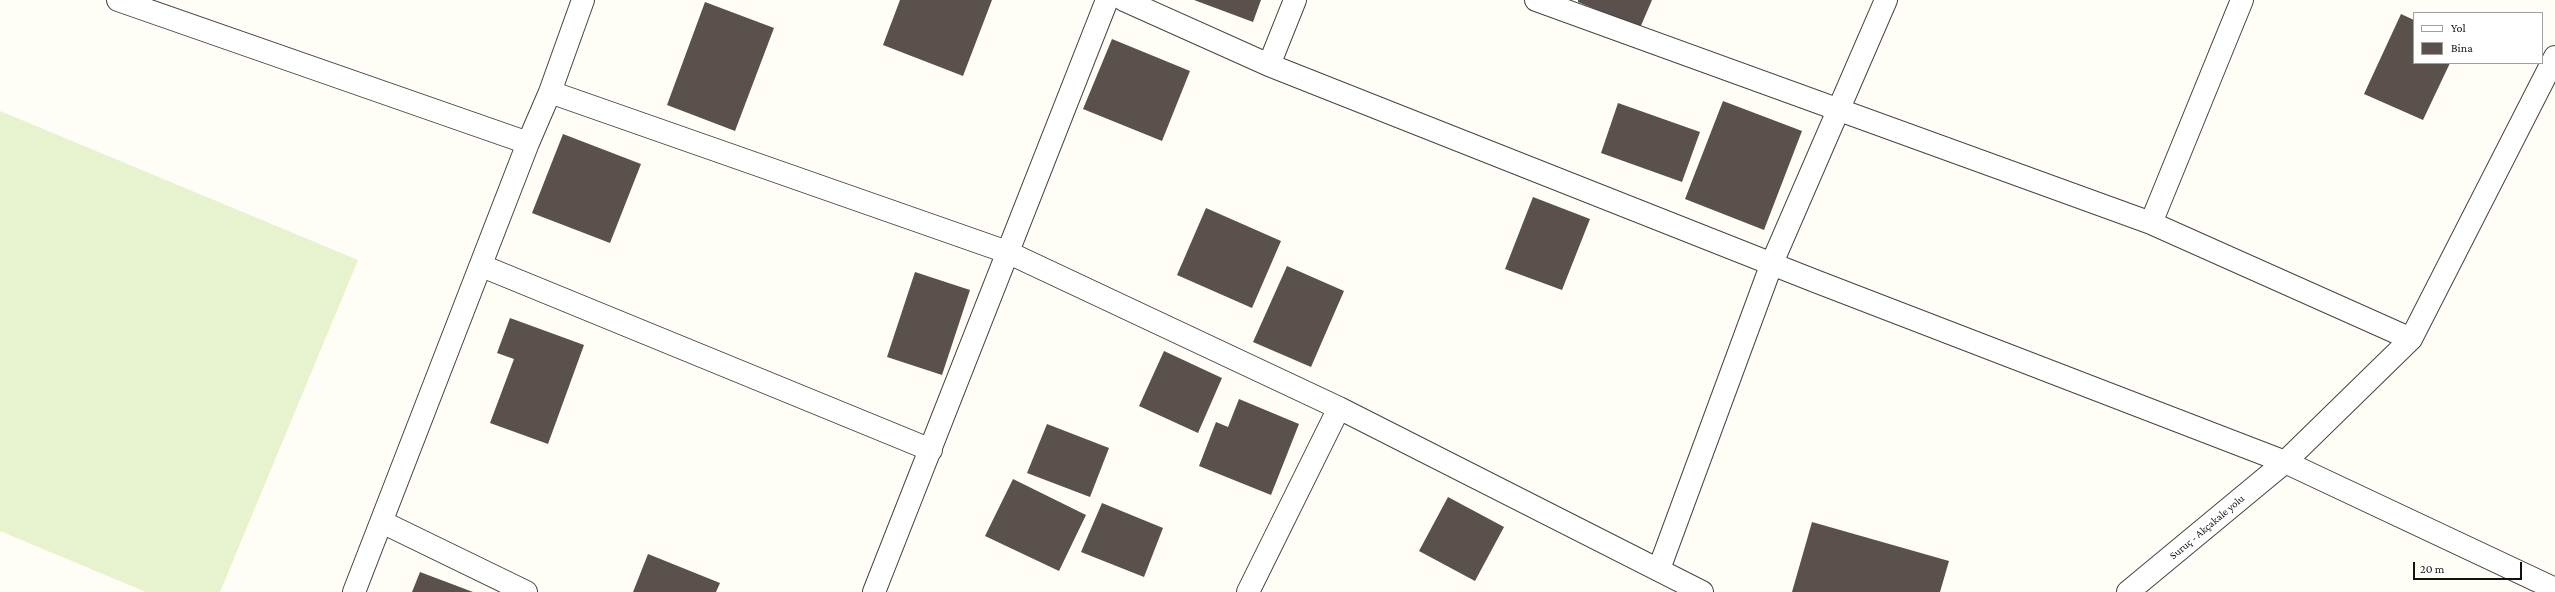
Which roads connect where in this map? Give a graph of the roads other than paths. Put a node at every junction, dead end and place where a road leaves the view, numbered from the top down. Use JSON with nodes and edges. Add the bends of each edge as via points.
{"nodes":[{"id":1,"x":118,"y":0,"type":"edge"},
{"id":2,"x":583,"y":0,"type":"edge"},
{"id":3,"x":1107,"y":0,"type":"edge"},
{"id":4,"x":1124,"y":0,"type":"edge"},
{"id":5,"x":1295,"y":0,"type":"edge"},
{"id":6,"x":1536,"y":0,"type":"edge"},
{"id":7,"x":1886,"y":0,"type":"edge"},
{"id":8,"x":2242,"y":0,"type":"edge"},
{"id":9,"x":2555,"y":57,"type":"edge"},
{"id":10,"x":1269,"y":65,"type":"junction"},
{"id":11,"x":550,"y":92,"type":"junction"},
{"id":12,"x":1840,"y":111,"type":"junction"},
{"id":13,"x":528,"y":143,"type":"junction"},
{"id":14,"x":2151,"y":223,"type":"junction"},
{"id":15,"x":1006,"y":252,"type":"junction"},
{"id":16,"x":1772,"y":263,"type":"junction"},
{"id":17,"x":482,"y":266,"type":"junction"},
{"id":18,"x":2411,"y":339,"type":"junction"},
{"id":19,"x":1339,"y":408,"type":"junction"},
{"id":20,"x":931,"y":450,"type":"junction"},
{"id":21,"x":2285,"y":462,"type":"junction"},
{"id":22,"x":382,"y":522,"type":"junction"},
{"id":23,"x":1659,"y":569,"type":"junction"},
{"id":24,"x":2555,"y":589,"type":"edge"},
{"id":25,"x":354,"y":592,"type":"edge"},
{"id":26,"x":526,"y":592,"type":"edge"},
{"id":27,"x":874,"y":592,"type":"edge"},
{"id":28,"x":1248,"y":592,"type":"edge"},
{"id":29,"x":1702,"y":592,"type":"edge"},
{"id":30,"x":2128,"y":592,"type":"edge"}],
"edges":[{"from":1,"to":13,"type":"street"},
{"from":2,"to":11,"type":"street"},
{"from":3,"to":15,"type":"street"},
{"from":4,"to":10,"type":"street"},
{"from":5,"to":10,"type":"street"},
{"from":6,"to":12,"type":"street"},
{"from":7,"to":12,"type":"street"},
{"from":8,"to":14,"type":"street"},
{"from":9,"to":18,"type":"street","name":"Suruç - Akçakale yolu"},
{"from":10,"to":16,"type":"street"},
{"from":11,"to":13,"type":"street"},
{"from":11,"to":15,"type":"street"},
{"from":12,"to":14,"type":"street"},
{"from":12,"to":16,"type":"street"},
{"from":13,"to":17,"type":"street"},
{"from":14,"to":18,"type":"street"},
{"from":15,"to":19,"type":"street"},
{"from":15,"to":20,"type":"street"},
{"from":16,"to":21,"type":"street"},
{"from":16,"to":23,"type":"street"},
{"from":17,"to":20,"type":"street"},
{"from":17,"to":22,"type":"street"},
{"from":18,"to":21,"type":"street","name":"Suruç - Akçakale yolu"},
{"from":19,"to":23,"type":"street"},
{"from":19,"to":28,"type":"street"},
{"from":20,"to":27,"type":"street"},
{"from":21,"to":24,"type":"street"},
{"from":21,"to":30,"type":"street","name":"Suruç - Akçakale yolu"},
{"from":22,"to":25,"type":"street"},
{"from":22,"to":26,"type":"street"},
{"from":23,"to":29,"type":"street"}]}
